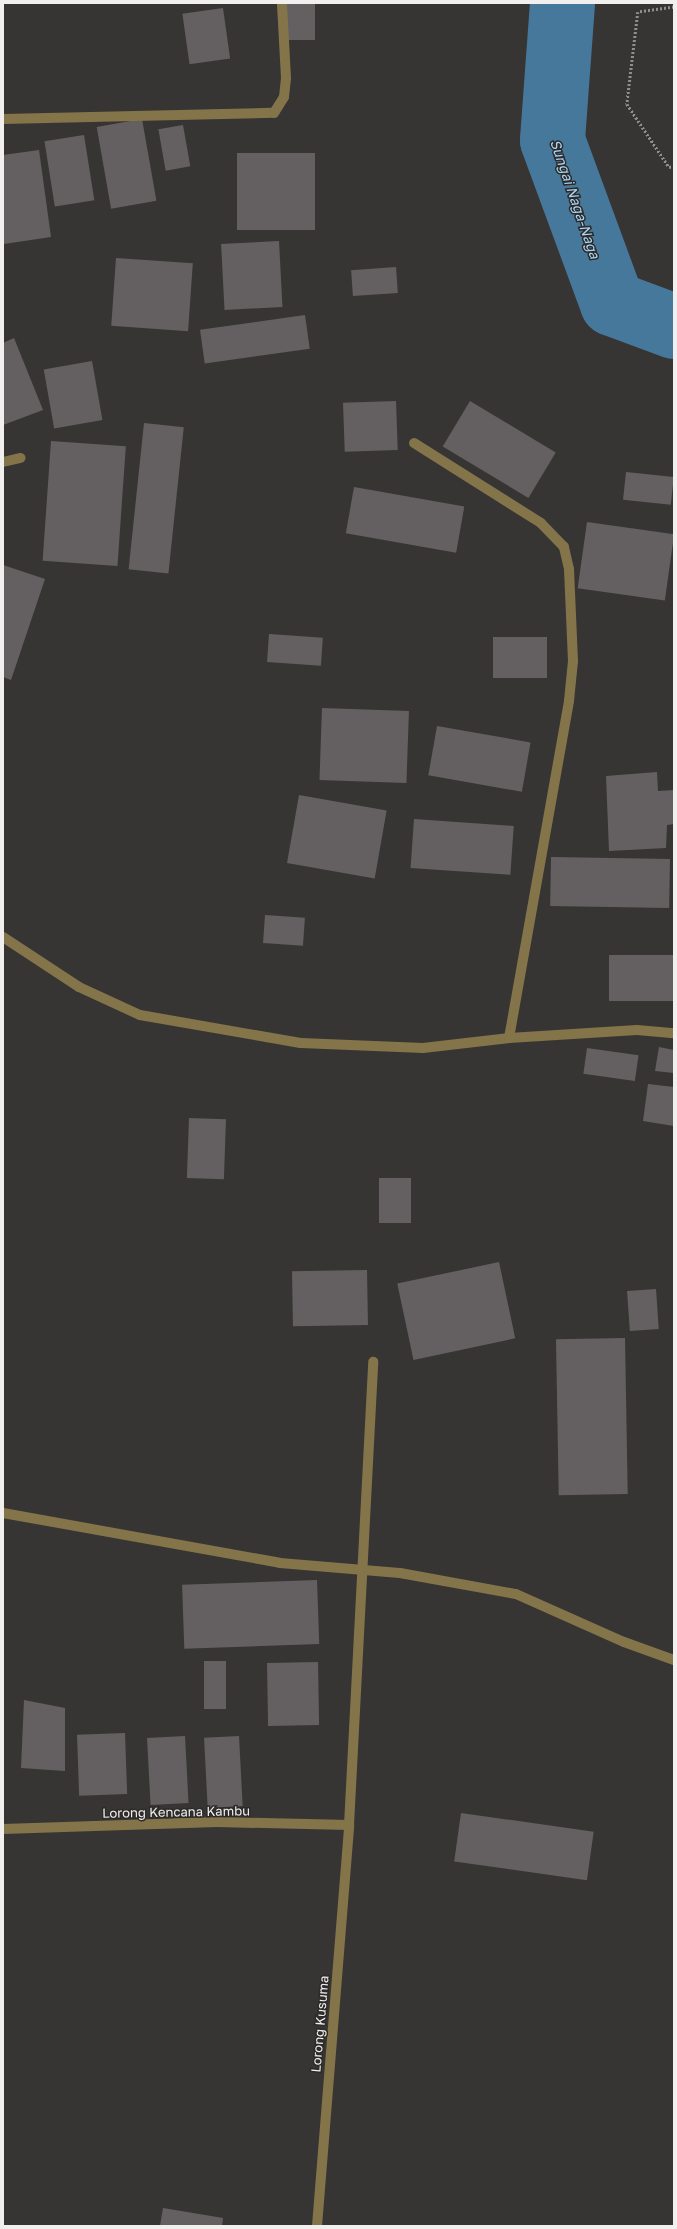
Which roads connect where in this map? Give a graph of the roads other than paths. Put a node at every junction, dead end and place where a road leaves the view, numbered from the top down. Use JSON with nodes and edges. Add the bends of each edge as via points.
{"nodes":[{"id":1,"x":282,"y":3,"type":"edge"},
{"id":2,"x":3,"y":118,"type":"edge"},
{"id":3,"x":414,"y":443,"type":"dead end"},
{"id":4,"x":21,"y":458,"type":"dead end"},
{"id":5,"x":3,"y":462,"type":"edge"},
{"id":6,"x":3,"y":937,"type":"edge"},
{"id":7,"x":674,"y":1033,"type":"edge"},
{"id":8,"x":509,"y":1038,"type":"junction"},
{"id":9,"x":372,"y":1362,"type":"dead end"},
{"id":10,"x":3,"y":1513,"type":"edge"},
{"id":11,"x":363,"y":1572,"type":"junction"},
{"id":12,"x":674,"y":1660,"type":"edge"},
{"id":13,"x":349,"y":1825,"type":"junction"},
{"id":14,"x":3,"y":1829,"type":"edge"},
{"id":15,"x":317,"y":2226,"type":"edge"}],
"edges":[{"from":1,"to":2,"type":"street","via":[[286,78],[284,97],[274,113]]},
{"from":3,"to":8,"type":"street","via":[[541,523],[564,546],[569,569],[573,661],[570,701]]},
{"from":4,"to":5,"type":"street"},
{"from":6,"to":8,"type":"street","via":[[78,987],[140,1015],[301,1044],[423,1048]]},
{"from":7,"to":8,"type":"street","via":[[637,1030]]},
{"from":9,"to":11,"type":"street","name":"Lorong Kusuma"},
{"from":10,"to":11,"type":"street","via":[[280,1563]]},
{"from":11,"to":12,"type":"street","via":[[400,1573],[516,1594],[624,1642]]},
{"from":11,"to":13,"type":"street","name":"Lorong Kusuma"},
{"from":13,"to":14,"type":"street","name":"Lorong Kencana Kambu","via":[[216,1822]]},
{"from":13,"to":15,"type":"street","name":"Lorong Kusuma"}]}
